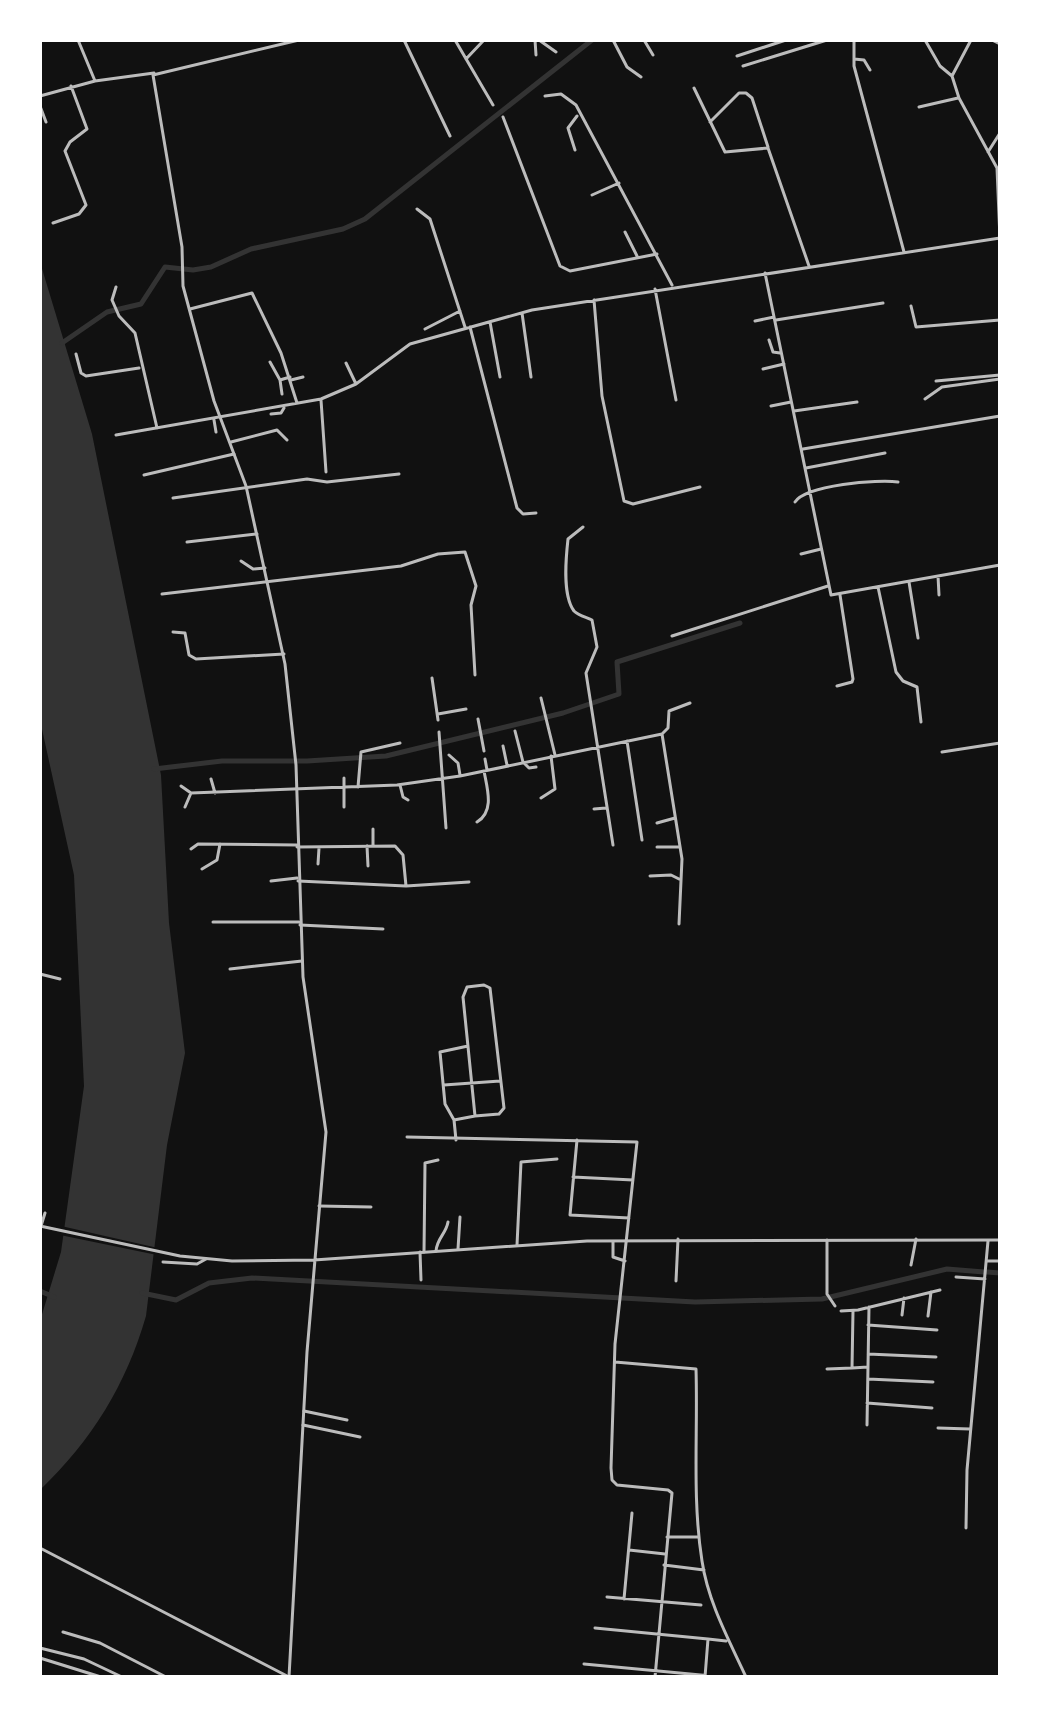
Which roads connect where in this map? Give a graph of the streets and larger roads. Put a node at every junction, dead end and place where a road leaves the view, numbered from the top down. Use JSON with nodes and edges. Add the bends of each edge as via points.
{"nodes":[{"id":1,"x":78,"y":40,"type":"edge"},
{"id":2,"x":299,"y":40,"type":"edge"},
{"id":3,"x":404,"y":40,"type":"edge"},
{"id":4,"x":455,"y":40,"type":"edge"},
{"id":5,"x":484,"y":40,"type":"edge"},
{"id":6,"x":537,"y":40,"type":"edge"},
{"id":7,"x":613,"y":40,"type":"edge"},
{"id":8,"x":644,"y":40,"type":"edge"},
{"id":9,"x":786,"y":40,"type":"edge"},
{"id":10,"x":827,"y":40,"type":"edge"},
{"id":11,"x":854,"y":40,"type":"edge"},
{"id":12,"x":925,"y":40,"type":"edge"},
{"id":13,"x":971,"y":40,"type":"edge"},
{"id":14,"x":992,"y":40,"type":"edge"},
{"id":15,"x":1000,"y":44,"type":"edge"},
{"id":16,"x":556,"y":52,"type":"dead end"},
{"id":17,"x":536,"y":55,"type":"dead end"},
{"id":18,"x":653,"y":55,"type":"dead end"},
{"id":19,"x":737,"y":56,"type":"dead end"},
{"id":20,"x":466,"y":59,"type":"junction"},
{"id":21,"x":854,"y":59,"type":"junction"},
{"id":22,"x":743,"y":66,"type":"dead end"},
{"id":23,"x":870,"y":70,"type":"dead end"},
{"id":24,"x":154,"y":73,"type":"junction"},
{"id":25,"x":952,"y":76,"type":"junction"},
{"id":26,"x":641,"y":77,"type":"dead end"},
{"id":27,"x":95,"y":81,"type":"junction"},
{"id":28,"x":71,"y":86,"type":"junction"},
{"id":29,"x":694,"y":88,"type":"dead end"},
{"id":30,"x":40,"y":96,"type":"edge"},
{"id":31,"x":545,"y":96,"type":"dead end"},
{"id":32,"x":959,"y":98,"type":"junction"},
{"id":33,"x":493,"y":105,"type":"dead end"},
{"id":34,"x":40,"y":106,"type":"edge"},
{"id":35,"x":919,"y":107,"type":"dead end"},
{"id":36,"x":579,"y":115,"type":"junction"},
{"id":37,"x":503,"y":117,"type":"dead end"},
{"id":38,"x":46,"y":122,"type":"dead end"},
{"id":39,"x":710,"y":122,"type":"junction"},
{"id":40,"x":1000,"y":133,"type":"edge"},
{"id":41,"x":450,"y":136,"type":"dead end"},
{"id":42,"x":768,"y":148,"type":"junction"},
{"id":43,"x":575,"y":150,"type":"dead end"},
{"id":44,"x":988,"y":152,"type":"junction"},
{"id":45,"x":619,"y":183,"type":"junction"},
{"id":46,"x":592,"y":195,"type":"dead end"},
{"id":47,"x":417,"y":209,"type":"dead end"},
{"id":48,"x":53,"y":223,"type":"dead end"},
{"id":49,"x":625,"y":232,"type":"dead end"},
{"id":50,"x":1000,"y":238,"type":"edge"},
{"id":51,"x":904,"y":252,"type":"junction"},
{"id":52,"x":657,"y":254,"type":"junction"},
{"id":53,"x":637,"y":256,"type":"junction"},
{"id":54,"x":809,"y":266,"type":"junction"},
{"id":55,"x":765,"y":273,"type":"junction"},
{"id":56,"x":672,"y":286,"type":"junction"},
{"id":57,"x":116,"y":287,"type":"dead end"},
{"id":58,"x":655,"y":289,"type":"junction"},
{"id":59,"x":594,"y":300,"type":"junction"},
{"id":60,"x":883,"y":303,"type":"dead end"},
{"id":61,"x":911,"y":306,"type":"dead end"},
{"id":62,"x":190,"y":309,"type":"junction"},
{"id":63,"x":460,"y":311,"type":"junction"},
{"id":64,"x":522,"y":313,"type":"junction"},
{"id":65,"x":775,"y":319,"type":"junction"},
{"id":66,"x":1000,"y":320,"type":"edge"},
{"id":67,"x":489,"y":321,"type":"junction"},
{"id":68,"x":755,"y":321,"type":"dead end"},
{"id":69,"x":467,"y":327,"type":"junction"},
{"id":70,"x":425,"y":329,"type":"dead end"},
{"id":71,"x":769,"y":340,"type":"dead end"},
{"id":72,"x":781,"y":353,"type":"junction"},
{"id":73,"x":76,"y":354,"type":"dead end"},
{"id":74,"x":270,"y":362,"type":"dead end"},
{"id":75,"x":346,"y":363,"type":"dead end"},
{"id":76,"x":784,"y":364,"type":"junction"},
{"id":77,"x":141,"y":368,"type":"junction"},
{"id":78,"x":763,"y":369,"type":"dead end"},
{"id":79,"x":303,"y":377,"type":"dead end"},
{"id":80,"x":500,"y":377,"type":"dead end"},
{"id":81,"x":531,"y":377,"type":"dead end"},
{"id":82,"x":1000,"y":377,"type":"edge"},
{"id":83,"x":290,"y":378,"type":"junction"},
{"id":84,"x":280,"y":380,"type":"junction"},
{"id":85,"x":936,"y":381,"type":"dead end"},
{"id":86,"x":356,"y":384,"type":"junction"},
{"id":87,"x":282,"y":394,"type":"dead end"},
{"id":88,"x":321,"y":399,"type":"junction"},
{"id":89,"x":925,"y":399,"type":"dead end"},
{"id":90,"x":676,"y":400,"type":"dead end"},
{"id":91,"x":792,"y":402,"type":"junction"},
{"id":92,"x":857,"y":402,"type":"dead end"},
{"id":93,"x":297,"y":404,"type":"junction"},
{"id":94,"x":771,"y":406,"type":"dead end"},
{"id":95,"x":285,"y":407,"type":"junction"},
{"id":96,"x":794,"y":411,"type":"junction"},
{"id":97,"x":271,"y":414,"type":"dead end"},
{"id":98,"x":1000,"y":416,"type":"edge"},
{"id":99,"x":220,"y":418,"type":"junction"},
{"id":100,"x":214,"y":420,"type":"junction"},
{"id":101,"x":157,"y":428,"type":"junction"},
{"id":102,"x":216,"y":432,"type":"dead end"},
{"id":103,"x":116,"y":435,"type":"dead end"},
{"id":104,"x":287,"y":440,"type":"dead end"},
{"id":105,"x":231,"y":442,"type":"junction"},
{"id":106,"x":802,"y":450,"type":"junction"},
{"id":107,"x":885,"y":453,"type":"dead end"},
{"id":108,"x":235,"y":454,"type":"junction"},
{"id":109,"x":805,"y":468,"type":"junction"},
{"id":110,"x":326,"y":472,"type":"dead end"},
{"id":111,"x":399,"y":474,"type":"dead end"},
{"id":112,"x":144,"y":475,"type":"dead end"},
{"id":113,"x":898,"y":482,"type":"dead end"},
{"id":114,"x":246,"y":486,"type":"junction"},
{"id":115,"x":700,"y":487,"type":"dead end"},
{"id":116,"x":810,"y":491,"type":"junction"},
{"id":117,"x":173,"y":498,"type":"dead end"},
{"id":118,"x":795,"y":502,"type":"dead end"},
{"id":119,"x":536,"y":513,"type":"dead end"},
{"id":120,"x":583,"y":527,"type":"dead end"},
{"id":121,"x":257,"y":534,"type":"junction"},
{"id":122,"x":187,"y":542,"type":"dead end"},
{"id":123,"x":822,"y":548,"type":"junction"},
{"id":124,"x":801,"y":554,"type":"dead end"},
{"id":125,"x":241,"y":561,"type":"dead end"},
{"id":126,"x":1000,"y":565,"type":"edge"},
{"id":127,"x":265,"y":568,"type":"junction"},
{"id":128,"x":938,"y":576,"type":"junction"},
{"id":129,"x":268,"y":580,"type":"junction"},
{"id":130,"x":909,"y":581,"type":"junction"},
{"id":131,"x":828,"y":586,"type":"junction"},
{"id":132,"x":878,"y":587,"type":"junction"},
{"id":133,"x":162,"y":594,"type":"dead end"},
{"id":134,"x":840,"y":595,"type":"junction"},
{"id":135,"x":939,"y":595,"type":"dead end"},
{"id":136,"x":173,"y":632,"type":"dead end"},
{"id":137,"x":672,"y":636,"type":"dead end"},
{"id":138,"x":918,"y":638,"type":"dead end"},
{"id":139,"x":284,"y":654,"type":"junction"},
{"id":140,"x":475,"y":675,"type":"dead end"},
{"id":141,"x":432,"y":678,"type":"dead end"},
{"id":142,"x":837,"y":686,"type":"dead end"},
{"id":143,"x":541,"y":698,"type":"dead end"},
{"id":144,"x":690,"y":703,"type":"dead end"},
{"id":145,"x":466,"y":709,"type":"dead end"},
{"id":146,"x":478,"y":719,"type":"dead end"},
{"id":147,"x":921,"y":722,"type":"dead end"},
{"id":148,"x":515,"y":731,"type":"dead end"},
{"id":149,"x":439,"y":734,"type":"dead end"},
{"id":150,"x":662,"y":734,"type":"junction"},
{"id":151,"x":627,"y":741,"type":"junction"},
{"id":152,"x":400,"y":743,"type":"dead end"},
{"id":153,"x":1000,"y":743,"type":"edge"},
{"id":154,"x":599,"y":745,"type":"junction"},
{"id":155,"x":503,"y":746,"type":"dead end"},
{"id":156,"x":484,"y":751,"type":"dead end"},
{"id":157,"x":942,"y":752,"type":"dead end"},
{"id":158,"x":449,"y":755,"type":"dead end"},
{"id":159,"x":553,"y":755,"type":"junction"},
{"id":160,"x":485,"y":759,"type":"dead end"},
{"id":161,"x":523,"y":762,"type":"junction"},
{"id":162,"x":507,"y":765,"type":"junction"},
{"id":163,"x":536,"y":767,"type":"dead end"},
{"id":164,"x":486,"y":770,"type":"junction"},
{"id":165,"x":460,"y":776,"type":"junction"},
{"id":166,"x":344,"y":778,"type":"dead end"},
{"id":167,"x":211,"y":779,"type":"dead end"},
{"id":168,"x":443,"y":779,"type":"junction"},
{"id":169,"x":400,"y":785,"type":"junction"},
{"id":170,"x":181,"y":786,"type":"dead end"},
{"id":171,"x":358,"y":787,"type":"junction"},
{"id":172,"x":343,"y":788,"type":"junction"},
{"id":173,"x":296,"y":791,"type":"junction"},
{"id":174,"x":191,"y":793,"type":"junction"},
{"id":175,"x":215,"y":793,"type":"junction"},
{"id":176,"x":541,"y":798,"type":"dead end"},
{"id":177,"x":408,"y":800,"type":"dead end"},
{"id":178,"x":185,"y":807,"type":"dead end"},
{"id":179,"x":344,"y":807,"type":"dead end"},
{"id":180,"x":608,"y":808,"type":"junction"},
{"id":181,"x":594,"y":809,"type":"dead end"},
{"id":182,"x":675,"y":818,"type":"junction"},
{"id":183,"x":477,"y":822,"type":"dead end"},
{"id":184,"x":657,"y":823,"type":"dead end"},
{"id":185,"x":446,"y":828,"type":"dead end"},
{"id":186,"x":373,"y":829,"type":"dead end"},
{"id":187,"x":642,"y":840,"type":"dead end"},
{"id":188,"x":220,"y":844,"type":"junction"},
{"id":189,"x":613,"y":845,"type":"dead end"},
{"id":190,"x":297,"y":846,"type":"junction"},
{"id":191,"x":367,"y":846,"type":"junction"},
{"id":192,"x":373,"y":846,"type":"junction"},
{"id":193,"x":319,"y":847,"type":"junction"},
{"id":194,"x":657,"y":847,"type":"dead end"},
{"id":195,"x":680,"y":847,"type":"junction"},
{"id":196,"x":191,"y":849,"type":"dead end"},
{"id":197,"x":318,"y":864,"type":"dead end"},
{"id":198,"x":368,"y":866,"type":"dead end"},
{"id":199,"x":202,"y":869,"type":"dead end"},
{"id":200,"x":650,"y":876,"type":"dead end"},
{"id":201,"x":679,"y":879,"type":"junction"},
{"id":202,"x":298,"y":880,"type":"junction"},
{"id":203,"x":271,"y":881,"type":"dead end"},
{"id":204,"x":469,"y":882,"type":"dead end"},
{"id":205,"x":406,"y":886,"type":"junction"},
{"id":206,"x":213,"y":922,"type":"dead end"},
{"id":207,"x":300,"y":924,"type":"junction"},
{"id":208,"x":679,"y":924,"type":"dead end"},
{"id":209,"x":383,"y":929,"type":"dead end"},
{"id":210,"x":302,"y":961,"type":"junction"},
{"id":211,"x":230,"y":969,"type":"dead end"},
{"id":212,"x":40,"y":974,"type":"edge"},
{"id":213,"x":60,"y":979,"type":"dead end"},
{"id":214,"x":468,"y":1046,"type":"junction"},
{"id":215,"x":500,"y":1081,"type":"junction"},
{"id":216,"x":472,"y":1084,"type":"junction"},
{"id":217,"x":444,"y":1085,"type":"junction"},
{"id":218,"x":475,"y":1116,"type":"junction"},
{"id":219,"x":454,"y":1120,"type":"junction"},
{"id":220,"x":407,"y":1137,"type":"dead end"},
{"id":221,"x":457,"y":1140,"type":"junction"},
{"id":222,"x":577,"y":1140,"type":"junction"},
{"id":223,"x":557,"y":1159,"type":"dead end"},
{"id":224,"x":438,"y":1160,"type":"dead end"},
{"id":225,"x":573,"y":1177,"type":"junction"},
{"id":226,"x":633,"y":1180,"type":"junction"},
{"id":227,"x":319,"y":1206,"type":"junction"},
{"id":228,"x":371,"y":1207,"type":"dead end"},
{"id":229,"x":45,"y":1213,"type":"dead end"},
{"id":230,"x":460,"y":1217,"type":"dead end"},
{"id":231,"x":629,"y":1218,"type":"junction"},
{"id":232,"x":448,"y":1222,"type":"dead end"},
{"id":233,"x":41,"y":1226,"type":"edge"},
{"id":234,"x":678,"y":1239,"type":"junction"},
{"id":235,"x":916,"y":1239,"type":"junction"},
{"id":236,"x":988,"y":1239,"type":"junction"},
{"id":237,"x":613,"y":1240,"type":"junction"},
{"id":238,"x":627,"y":1240,"type":"junction"},
{"id":239,"x":827,"y":1240,"type":"junction"},
{"id":240,"x":1000,"y":1240,"type":"edge"},
{"id":241,"x":517,"y":1245,"type":"junction"},
{"id":242,"x":458,"y":1249,"type":"junction"},
{"id":243,"x":436,"y":1251,"type":"junction"},
{"id":244,"x":422,"y":1252,"type":"junction"},
{"id":245,"x":207,"y":1259,"type":"junction"},
{"id":246,"x":314,"y":1260,"type":"junction"},
{"id":247,"x":625,"y":1261,"type":"junction"},
{"id":248,"x":987,"y":1261,"type":"junction"},
{"id":249,"x":1000,"y":1261,"type":"edge"},
{"id":250,"x":163,"y":1262,"type":"dead end"},
{"id":251,"x":911,"y":1265,"type":"dead end"},
{"id":252,"x":956,"y":1277,"type":"dead end"},
{"id":253,"x":985,"y":1279,"type":"junction"},
{"id":254,"x":421,"y":1280,"type":"dead end"},
{"id":255,"x":676,"y":1281,"type":"dead end"},
{"id":256,"x":940,"y":1290,"type":"dead end"},
{"id":257,"x":931,"y":1292,"type":"junction"},
{"id":258,"x":904,"y":1298,"type":"junction"},
{"id":259,"x":835,"y":1306,"type":"dead end"},
{"id":260,"x":869,"y":1307,"type":"junction"},
{"id":261,"x":841,"y":1311,"type":"dead end"},
{"id":262,"x":853,"y":1311,"type":"junction"},
{"id":263,"x":902,"y":1315,"type":"dead end"},
{"id":264,"x":928,"y":1316,"type":"dead end"},
{"id":265,"x":868,"y":1325,"type":"junction"},
{"id":266,"x":937,"y":1330,"type":"dead end"},
{"id":267,"x":868,"y":1354,"type":"junction"},
{"id":268,"x":936,"y":1357,"type":"dead end"},
{"id":269,"x":615,"y":1362,"type":"junction"},
{"id":270,"x":868,"y":1367,"type":"junction"},
{"id":271,"x":852,"y":1368,"type":"junction"},
{"id":272,"x":827,"y":1369,"type":"dead end"},
{"id":273,"x":868,"y":1379,"type":"junction"},
{"id":274,"x":933,"y":1382,"type":"dead end"},
{"id":275,"x":867,"y":1403,"type":"junction"},
{"id":276,"x":932,"y":1408,"type":"dead end"},
{"id":277,"x":304,"y":1411,"type":"junction"},
{"id":278,"x":347,"y":1420,"type":"dead end"},
{"id":279,"x":303,"y":1425,"type":"junction"},
{"id":280,"x":867,"y":1425,"type":"dead end"},
{"id":281,"x":938,"y":1428,"type":"dead end"},
{"id":282,"x":971,"y":1429,"type":"junction"},
{"id":283,"x":360,"y":1437,"type":"dead end"},
{"id":284,"x":632,"y":1513,"type":"dead end"},
{"id":285,"x":966,"y":1528,"type":"dead end"},
{"id":286,"x":667,"y":1537,"type":"junction"},
{"id":287,"x":699,"y":1537,"type":"junction"},
{"id":288,"x":40,"y":1548,"type":"edge"},
{"id":289,"x":629,"y":1550,"type":"junction"},
{"id":290,"x":665,"y":1554,"type":"junction"},
{"id":291,"x":664,"y":1565,"type":"junction"},
{"id":292,"x":704,"y":1570,"type":"junction"},
{"id":293,"x":607,"y":1597,"type":"dead end"},
{"id":294,"x":624,"y":1599,"type":"junction"},
{"id":295,"x":660,"y":1603,"type":"junction"},
{"id":296,"x":701,"y":1605,"type":"dead end"},
{"id":297,"x":595,"y":1628,"type":"dead end"},
{"id":298,"x":63,"y":1632,"type":"dead end"},
{"id":299,"x":658,"y":1635,"type":"junction"},
{"id":300,"x":708,"y":1639,"type":"junction"},
{"id":301,"x":726,"y":1641,"type":"dead end"},
{"id":302,"x":40,"y":1648,"type":"edge"},
{"id":303,"x":40,"y":1658,"type":"edge"},
{"id":304,"x":584,"y":1664,"type":"dead end"},
{"id":305,"x":655,"y":1671,"type":"junction"},
{"id":306,"x":705,"y":1676,"type":"edge"},
{"id":307,"x":101,"y":1677,"type":"edge"},
{"id":308,"x":122,"y":1677,"type":"edge"},
{"id":309,"x":166,"y":1677,"type":"edge"},
{"id":310,"x":289,"y":1677,"type":"edge"},
{"id":311,"x":655,"y":1677,"type":"edge"},
{"id":312,"x":722,"y":1677,"type":"edge"},
{"id":313,"x":746,"y":1677,"type":"edge"}],
"edges":[{"from":1,"to":27,"type":"street"},
{"from":2,"to":24,"type":"street"},
{"from":3,"to":41,"type":"street"},
{"from":4,"to":20,"type":"street"},
{"from":5,"to":20,"type":"street"},
{"from":6,"to":16,"type":"street"},
{"from":6,"to":17,"type":"street"},
{"from":7,"to":26,"type":"street","via":[[629,69]]},
{"from":8,"to":18,"type":"street"},
{"from":9,"to":19,"type":"street"},
{"from":10,"to":22,"type":"street"},
{"from":11,"to":21,"type":"street"},
{"from":12,"to":25,"type":"street"},
{"from":13,"to":25,"type":"street"},
{"from":14,"to":15,"type":"street"},
{"from":20,"to":33,"type":"street"},
{"from":21,"to":23,"type":"street","via":[[864,60]]},
{"from":21,"to":51,"type":"street"},
{"from":24,"to":27,"type":"street"},
{"from":24,"to":62,"type":"street"},
{"from":25,"to":32,"type":"street"},
{"from":27,"to":28,"type":"street"},
{"from":28,"to":30,"type":"street"},
{"from":28,"to":48,"type":"street","via":[[87,129],[65,151],[86,205],[79,214]]},
{"from":29,"to":39,"type":"street"},
{"from":31,"to":36,"type":"street","via":[[566,97]]},
{"from":32,"to":35,"type":"street"},
{"from":32,"to":44,"type":"street"},
{"from":34,"to":38,"type":"street"},
{"from":36,"to":43,"type":"street","via":[[568,128]]},
{"from":36,"to":45,"type":"street"},
{"from":37,"to":53,"type":"street","via":[[560,266],[570,271]]},
{"from":39,"to":42,"type":"street","via":[[725,152]]},
{"from":39,"to":42,"type":"street","via":[[739,93],[746,93]]},
{"from":40,"to":44,"type":"street"},
{"from":42,"to":54,"type":"street"},
{"from":44,"to":50,"type":"street","via":[[999,174]]},
{"from":45,"to":46,"type":"street"},
{"from":45,"to":52,"type":"street"},
{"from":47,"to":63,"type":"street","via":[[430,219]]},
{"from":49,"to":53,"type":"street"},
{"from":50,"to":51,"type":"street"},
{"from":51,"to":54,"type":"street"},
{"from":52,"to":53,"type":"street"},
{"from":52,"to":56,"type":"street"},
{"from":54,"to":55,"type":"street"},
{"from":55,"to":56,"type":"street"},
{"from":55,"to":65,"type":"street"},
{"from":56,"to":58,"type":"street"},
{"from":57,"to":77,"type":"street","via":[[112,300],[134,330]]},
{"from":58,"to":59,"type":"street"},
{"from":58,"to":90,"type":"street"},
{"from":59,"to":64,"type":"street"},
{"from":59,"to":115,"type":"street","via":[[602,396],[624,501],[629,505]]},
{"from":60,"to":65,"type":"street"},
{"from":61,"to":66,"type":"street","via":[[916,327]]},
{"from":62,"to":83,"type":"street","via":[[252,293]]},
{"from":62,"to":99,"type":"street"},
{"from":63,"to":69,"type":"street"},
{"from":63,"to":70,"type":"street"},
{"from":64,"to":67,"type":"street"},
{"from":64,"to":81,"type":"street"},
{"from":65,"to":68,"type":"street"},
{"from":65,"to":72,"type":"street"},
{"from":67,"to":69,"type":"street"},
{"from":67,"to":80,"type":"street"},
{"from":69,"to":86,"type":"street","via":[[401,349]]},
{"from":69,"to":119,"type":"street","via":[[517,508],[523,514]]},
{"from":71,"to":72,"type":"street","via":[[773,352]]},
{"from":72,"to":76,"type":"street"},
{"from":73,"to":77,"type":"street","via":[[86,376]]},
{"from":74,"to":84,"type":"street"},
{"from":75,"to":86,"type":"street"},
{"from":76,"to":78,"type":"street"},
{"from":76,"to":91,"type":"street"},
{"from":77,"to":101,"type":"street"},
{"from":79,"to":83,"type":"street"},
{"from":82,"to":85,"type":"street"},
{"from":82,"to":89,"type":"street","via":[[942,387]]},
{"from":83,"to":84,"type":"street"},
{"from":83,"to":93,"type":"street"},
{"from":84,"to":87,"type":"street"},
{"from":86,"to":88,"type":"street"},
{"from":88,"to":93,"type":"street"},
{"from":88,"to":110,"type":"street"},
{"from":91,"to":94,"type":"street"},
{"from":91,"to":96,"type":"street"},
{"from":92,"to":96,"type":"street"},
{"from":93,"to":95,"type":"street"},
{"from":95,"to":97,"type":"street"},
{"from":95,"to":99,"type":"street"},
{"from":96,"to":106,"type":"street"},
{"from":98,"to":106,"type":"street"},
{"from":99,"to":100,"type":"street"},
{"from":99,"to":105,"type":"street"},
{"from":100,"to":101,"type":"street"},
{"from":100,"to":102,"type":"street"},
{"from":101,"to":103,"type":"street"},
{"from":104,"to":105,"type":"street","via":[[277,430]]},
{"from":105,"to":108,"type":"street"},
{"from":106,"to":109,"type":"street"},
{"from":107,"to":109,"type":"street"},
{"from":108,"to":112,"type":"street"},
{"from":108,"to":114,"type":"street"},
{"from":109,"to":116,"type":"street"},
{"from":111,"to":114,"type":"street"},
{"from":113,"to":116,"type":"street"},
{"from":114,"to":117,"type":"street"},
{"from":114,"to":121,"type":"street"},
{"from":116,"to":118,"type":"street"},
{"from":116,"to":123,"type":"street"},
{"from":120,"to":154,"type":"street","via":[[568,539],[566,570],[572,606],[592,620],[598,641],[586,670]]},
{"from":121,"to":122,"type":"street"},
{"from":121,"to":127,"type":"street"},
{"from":123,"to":124,"type":"street"},
{"from":123,"to":131,"type":"street"},
{"from":125,"to":127,"type":"street","via":[[253,569]]},
{"from":126,"to":128,"type":"street"},
{"from":127,"to":129,"type":"street"},
{"from":128,"to":130,"type":"street"},
{"from":128,"to":135,"type":"street"},
{"from":129,"to":133,"type":"street"},
{"from":129,"to":139,"type":"street"},
{"from":129,"to":140,"type":"street","via":[[401,566],[465,552],[476,586],[471,605]]},
{"from":130,"to":132,"type":"street"},
{"from":130,"to":138,"type":"street"},
{"from":131,"to":134,"type":"street"},
{"from":131,"to":137,"type":"street"},
{"from":132,"to":134,"type":"street"},
{"from":132,"to":147,"type":"street","via":[[896,672],[917,687]]},
{"from":134,"to":142,"type":"street","via":[[853,679]]},
{"from":136,"to":139,"type":"street","via":[[185,633],[189,655],[196,659]]},
{"from":139,"to":173,"type":"street"},
{"from":141,"to":145,"type":"street","via":[[437,717]]},
{"from":143,"to":159,"type":"street"},
{"from":144,"to":150,"type":"street","via":[[669,711]]},
{"from":146,"to":156,"type":"street"},
{"from":148,"to":161,"type":"street"},
{"from":149,"to":168,"type":"street"},
{"from":150,"to":151,"type":"street"},
{"from":150,"to":182,"type":"street"},
{"from":151,"to":154,"type":"street"},
{"from":151,"to":187,"type":"street"},
{"from":152,"to":171,"type":"street","via":[[369,748],[360,757]]},
{"from":153,"to":157,"type":"street"},
{"from":154,"to":159,"type":"street"},
{"from":154,"to":180,"type":"street"},
{"from":155,"to":162,"type":"street"},
{"from":158,"to":165,"type":"street","via":[[458,763]]},
{"from":159,"to":161,"type":"street"},
{"from":159,"to":176,"type":"street","via":[[555,789]]},
{"from":160,"to":164,"type":"street"},
{"from":161,"to":162,"type":"street"},
{"from":161,"to":163,"type":"street"},
{"from":162,"to":164,"type":"street"},
{"from":164,"to":165,"type":"street"},
{"from":164,"to":183,"type":"street","via":[[489,804],[486,816]]},
{"from":165,"to":168,"type":"street"},
{"from":166,"to":172,"type":"street"},
{"from":167,"to":175,"type":"street"},
{"from":168,"to":169,"type":"street"},
{"from":168,"to":185,"type":"street"},
{"from":169,"to":171,"type":"street"},
{"from":169,"to":177,"type":"street"},
{"from":170,"to":174,"type":"street"},
{"from":171,"to":172,"type":"street"},
{"from":172,"to":173,"type":"street"},
{"from":172,"to":179,"type":"street"},
{"from":173,"to":175,"type":"street"},
{"from":173,"to":190,"type":"street"},
{"from":174,"to":175,"type":"street"},
{"from":174,"to":178,"type":"street"},
{"from":180,"to":181,"type":"street"},
{"from":180,"to":189,"type":"street"},
{"from":182,"to":184,"type":"street"},
{"from":182,"to":195,"type":"street"},
{"from":186,"to":192,"type":"street"},
{"from":188,"to":190,"type":"street"},
{"from":188,"to":196,"type":"street"},
{"from":188,"to":199,"type":"street","via":[[217,860]]},
{"from":190,"to":193,"type":"street"},
{"from":190,"to":202,"type":"street"},
{"from":191,"to":192,"type":"street"},
{"from":191,"to":193,"type":"street"},
{"from":191,"to":198,"type":"street"},
{"from":192,"to":205,"type":"street","via":[[401,850]]},
{"from":193,"to":197,"type":"street"},
{"from":194,"to":195,"type":"street"},
{"from":195,"to":201,"type":"street"},
{"from":200,"to":201,"type":"street"},
{"from":201,"to":208,"type":"street"},
{"from":202,"to":203,"type":"street"},
{"from":202,"to":205,"type":"street"},
{"from":202,"to":207,"type":"street"},
{"from":204,"to":205,"type":"street"},
{"from":206,"to":207,"type":"street"},
{"from":207,"to":209,"type":"street"},
{"from":207,"to":210,"type":"street"},
{"from":210,"to":211,"type":"street"},
{"from":210,"to":227,"type":"street","via":[[325,1122]]},
{"from":212,"to":213,"type":"street"},
{"from":214,"to":215,"type":"street","via":[[464,989],[484,985],[490,988]]},
{"from":214,"to":216,"type":"street"},
{"from":214,"to":217,"type":"street","via":[[441,1051]]},
{"from":215,"to":216,"type":"street"},
{"from":215,"to":218,"type":"street","via":[[503,1111]]},
{"from":216,"to":217,"type":"street"},
{"from":216,"to":218,"type":"street"},
{"from":217,"to":219,"type":"street","via":[[447,1113]]},
{"from":218,"to":219,"type":"street"},
{"from":219,"to":221,"type":"street"},
{"from":220,"to":221,"type":"street"},
{"from":221,"to":222,"type":"street"},
{"from":222,"to":225,"type":"street"},
{"from":222,"to":226,"type":"street","via":[[637,1142]]},
{"from":223,"to":241,"type":"street","via":[[521,1162]]},
{"from":224,"to":244,"type":"street","via":[[425,1163]]},
{"from":225,"to":226,"type":"street"},
{"from":225,"to":231,"type":"street","via":[[572,1216]]},
{"from":226,"to":231,"type":"street"},
{"from":227,"to":228,"type":"street"},
{"from":227,"to":246,"type":"street"},
{"from":229,"to":233,"type":"street"},
{"from":230,"to":242,"type":"street"},
{"from":231,"to":238,"type":"street"},
{"from":232,"to":243,"type":"street"},
{"from":233,"to":245,"type":"street"},
{"from":234,"to":238,"type":"street"},
{"from":234,"to":239,"type":"street"},
{"from":234,"to":255,"type":"street"},
{"from":235,"to":236,"type":"street"},
{"from":235,"to":239,"type":"street"},
{"from":235,"to":251,"type":"street"},
{"from":236,"to":240,"type":"street"},
{"from":236,"to":248,"type":"street"},
{"from":237,"to":238,"type":"street"},
{"from":237,"to":241,"type":"street"},
{"from":237,"to":247,"type":"street","via":[[613,1257]]},
{"from":238,"to":247,"type":"street"},
{"from":239,"to":259,"type":"street","via":[[827,1296]]},
{"from":241,"to":242,"type":"street"},
{"from":242,"to":243,"type":"street"},
{"from":243,"to":244,"type":"street"},
{"from":244,"to":246,"type":"street"},
{"from":244,"to":254,"type":"street"},
{"from":245,"to":246,"type":"street"},
{"from":245,"to":250,"type":"street","via":[[197,1264]]},
{"from":246,"to":277,"type":"street"},
{"from":247,"to":269,"type":"street"},
{"from":248,"to":249,"type":"street"},
{"from":248,"to":253,"type":"street"},
{"from":252,"to":253,"type":"street"},
{"from":253,"to":282,"type":"street"},
{"from":256,"to":257,"type":"street"},
{"from":257,"to":258,"type":"street"},
{"from":257,"to":264,"type":"street"},
{"from":258,"to":260,"type":"street"},
{"from":258,"to":263,"type":"street"},
{"from":260,"to":262,"type":"street"},
{"from":260,"to":265,"type":"street"},
{"from":261,"to":262,"type":"street"},
{"from":262,"to":271,"type":"street"},
{"from":265,"to":266,"type":"street"},
{"from":265,"to":267,"type":"street"},
{"from":267,"to":268,"type":"street"},
{"from":267,"to":270,"type":"street"},
{"from":269,"to":286,"type":"street","via":[[612,1480],[627,1487],[670,1490]]},
{"from":269,"to":287,"type":"street","via":[[696,1369]]},
{"from":270,"to":271,"type":"street"},
{"from":270,"to":273,"type":"street"},
{"from":271,"to":272,"type":"street"},
{"from":273,"to":274,"type":"street"},
{"from":273,"to":275,"type":"street"},
{"from":275,"to":276,"type":"street"},
{"from":275,"to":280,"type":"street"},
{"from":277,"to":278,"type":"street"},
{"from":277,"to":279,"type":"street"},
{"from":279,"to":283,"type":"street"},
{"from":279,"to":310,"type":"street"},
{"from":281,"to":282,"type":"street"},
{"from":282,"to":285,"type":"street"},
{"from":284,"to":289,"type":"street"},
{"from":286,"to":287,"type":"street"},
{"from":286,"to":290,"type":"street"},
{"from":287,"to":292,"type":"street"},
{"from":288,"to":310,"type":"street"},
{"from":289,"to":290,"type":"street"},
{"from":289,"to":294,"type":"street"},
{"from":290,"to":291,"type":"street"},
{"from":291,"to":292,"type":"street"},
{"from":291,"to":295,"type":"street"},
{"from":292,"to":313,"type":"street"},
{"from":293,"to":294,"type":"street"},
{"from":294,"to":295,"type":"street"},
{"from":295,"to":296,"type":"street"},
{"from":295,"to":299,"type":"street"},
{"from":297,"to":299,"type":"street"},
{"from":298,"to":309,"type":"street","via":[[100,1643]]},
{"from":299,"to":300,"type":"street"},
{"from":299,"to":305,"type":"street"},
{"from":300,"to":301,"type":"street"},
{"from":300,"to":306,"type":"street"},
{"from":302,"to":308,"type":"street","via":[[84,1659]]},
{"from":303,"to":307,"type":"street"},
{"from":304,"to":305,"type":"street"},
{"from":305,"to":306,"type":"street"},
{"from":305,"to":311,"type":"street"},
{"from":306,"to":312,"type":"street"}]}
